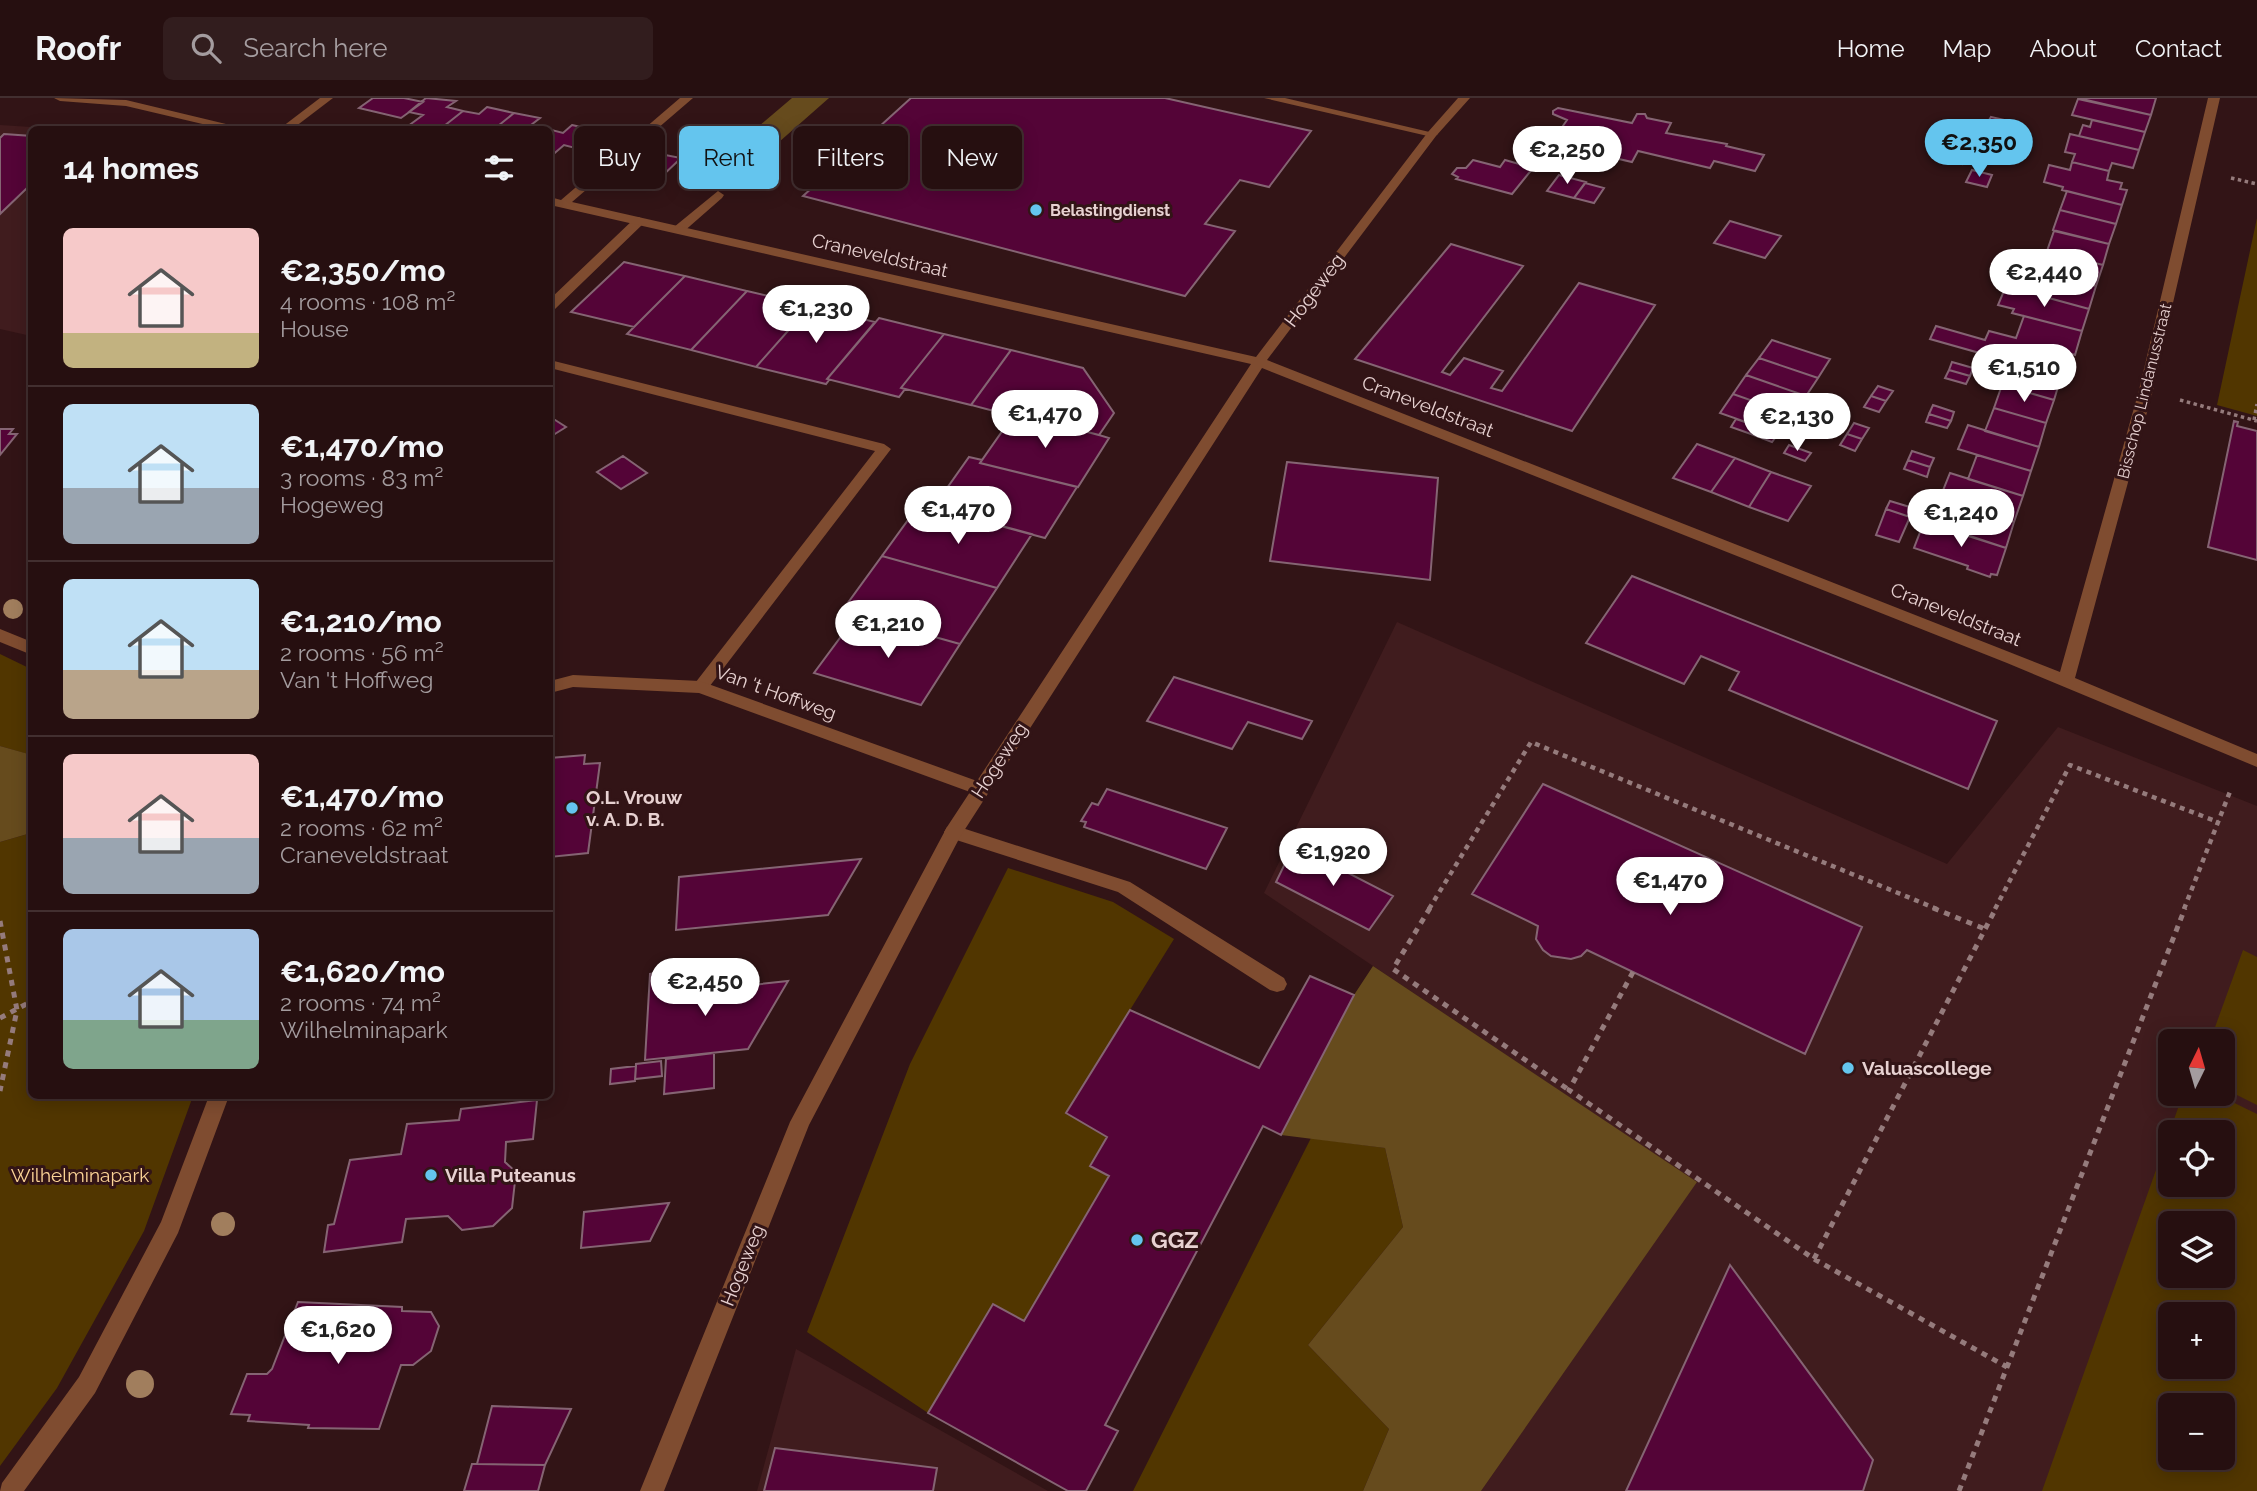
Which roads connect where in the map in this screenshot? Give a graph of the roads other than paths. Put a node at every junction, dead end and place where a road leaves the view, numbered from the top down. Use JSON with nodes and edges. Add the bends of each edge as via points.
{"nodes":[{"id":1,"x":60,"y":98,"type":"edge"},
{"id":2,"x":327,"y":98,"type":"edge"},
{"id":3,"x":687,"y":98,"type":"edge"},
{"id":4,"x":1270,"y":98,"type":"edge"},
{"id":5,"x":1464,"y":98,"type":"edge"},
{"id":6,"x":2214,"y":98,"type":"edge"},
{"id":7,"x":228,"y":126,"type":"edge"},
{"id":8,"x":288,"y":126,"type":"edge"},
{"id":9,"x":1432,"y":134,"type":"junction"},
{"id":10,"x":718,"y":195,"type":"dead end"},
{"id":11,"x":556,"y":203,"type":"edge"},
{"id":12,"x":639,"y":221,"type":"junction"},
{"id":13,"x":678,"y":230,"type":"junction"},
{"id":14,"x":553,"y":303,"type":"edge"},
{"id":15,"x":1259,"y":362,"type":"junction"},
{"id":16,"x":553,"y":365,"type":"edge"},
{"id":17,"x":0,"y":635,"type":"edge"},
{"id":18,"x":28,"y":647,"type":"edge"},
{"id":19,"x":2066,"y":681,"type":"junction"},
{"id":20,"x":553,"y":686,"type":"edge"},
{"id":21,"x":700,"y":687,"type":"junction"},
{"id":22,"x":2250,"y":758,"type":"edge"},
{"id":23,"x":979,"y":789,"type":"junction"},
{"id":24,"x":953,"y":832,"type":"junction"},
{"id":25,"x":1276,"y":984,"type":"dead end"},
{"id":26,"x":218,"y":1099,"type":"edge"},
{"id":27,"x":10,"y":1491,"type":"edge"},
{"id":28,"x":652,"y":1491,"type":"edge"}],
"edges":[{"from":1,"to":7,"type":"street","via":[[126,103]]},
{"from":2,"to":8,"type":"street"},
{"from":3,"to":11,"type":"street"},
{"from":4,"to":9,"type":"street"},
{"from":5,"to":9,"type":"street","name":"Hogeweg"},
{"from":6,"to":19,"type":"street","name":"Bisschop Lindanusstraat","via":[[2146,390]]},
{"from":9,"to":15,"type":"street","name":"Hogeweg"},
{"from":10,"to":13,"type":"street"},
{"from":11,"to":12,"type":"street","name":"Craneveldstraat"},
{"from":12,"to":13,"type":"street","name":"Craneveldstraat"},
{"from":12,"to":14,"type":"street"},
{"from":13,"to":15,"type":"street","name":"Craneveldstraat"},
{"from":15,"to":19,"type":"street","name":"Craneveldstraat"},
{"from":15,"to":23,"type":"street","name":"Hogeweg"},
{"from":16,"to":21,"type":"street","via":[[884,449]]},
{"from":17,"to":18,"type":"street"},
{"from":19,"to":22,"type":"street","name":"Craneveldstraat"},
{"from":20,"to":21,"type":"street","name":"Van 't Hoffweg","via":[[573,681]]},
{"from":21,"to":23,"type":"street","name":"Van 't Hoffweg"},
{"from":23,"to":24,"type":"street","name":"Hogeweg"},
{"from":24,"to":25,"type":"street","via":[[1124,887]]},
{"from":24,"to":28,"type":"street","name":"Hogeweg","via":[[800,1122]]},
{"from":26,"to":27,"type":"street","via":[[170,1226],[87,1385]]}]}
